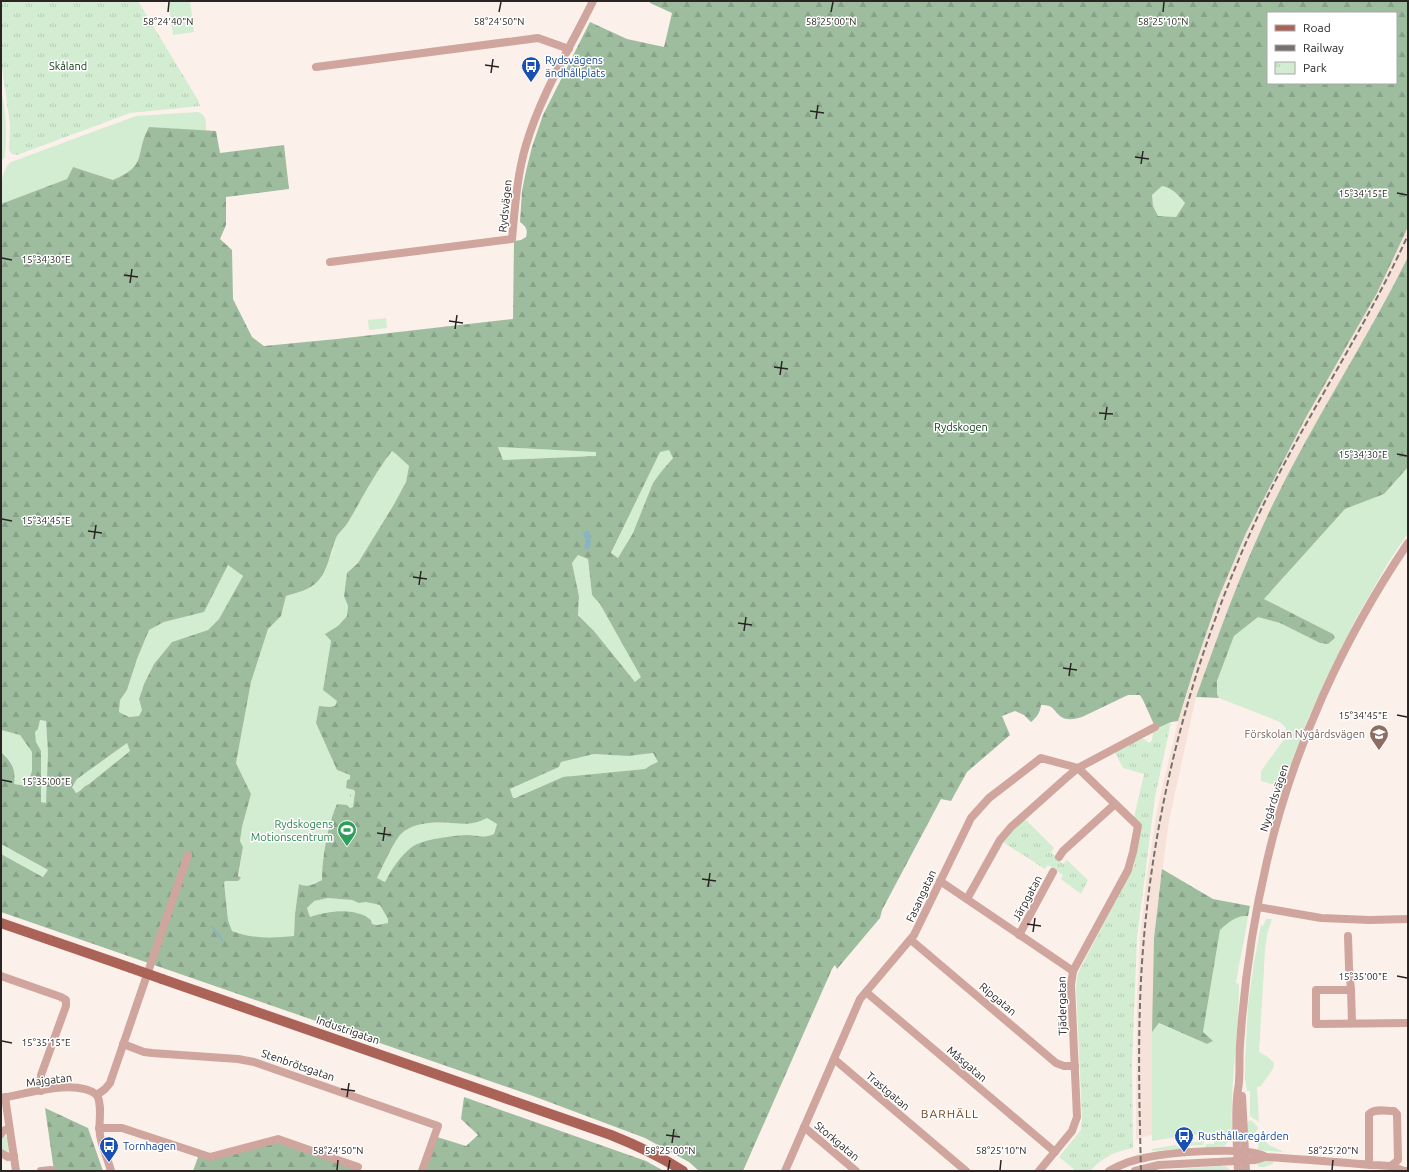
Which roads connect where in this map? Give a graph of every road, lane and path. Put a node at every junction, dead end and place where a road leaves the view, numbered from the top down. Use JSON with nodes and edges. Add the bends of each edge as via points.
{"nodes":[{"id":1,"x":594,"y":1,"type":"edge"},
{"id":2,"x":568,"y":49,"type":"junction"},
{"id":3,"x":316,"y":67,"type":"dead end"},
{"id":4,"x":330,"y":262,"type":"dead end"},
{"id":5,"x":1408,"y":544,"type":"edge"},
{"id":6,"x":1155,"y":727,"type":"dead end"},
{"id":7,"x":1078,"y":768,"type":"junction"},
{"id":8,"x":1115,"y":804,"type":"junction"},
{"id":9,"x":188,"y":855,"type":"dead end"},
{"id":10,"x":1060,"y":857,"type":"dead end"},
{"id":11,"x":1053,"y":872,"type":"dead end"},
{"id":12,"x":940,"y":881,"type":"junction"},
{"id":13,"x":967,"y":899,"type":"junction"},
{"id":14,"x":1258,"y":907,"type":"junction"},
{"id":15,"x":1408,"y":919,"type":"edge"},
{"id":16,"x":1,"y":923,"type":"edge"},
{"id":17,"x":1019,"y":935,"type":"junction"},
{"id":18,"x":1348,"y":936,"type":"dead end"},
{"id":19,"x":911,"y":940,"type":"junction"},
{"id":20,"x":1072,"y":971,"type":"junction"},
{"id":21,"x":1,"y":976,"type":"edge"},
{"id":22,"x":1351,"y":990,"type":"junction"},
{"id":23,"x":866,"y":992,"type":"junction"},
{"id":24,"x":1352,"y":1023,"type":"junction"},
{"id":25,"x":1408,"y":1023,"type":"edge"},
{"id":26,"x":123,"y":1044,"type":"junction"},
{"id":27,"x":834,"y":1059,"type":"junction"},
{"id":28,"x":1075,"y":1066,"type":"junction"},
{"id":29,"x":41,"y":1091,"type":"junction"},
{"id":30,"x":97,"y":1095,"type":"junction"},
{"id":31,"x":3,"y":1098,"type":"edge"},
{"id":32,"x":804,"y":1127,"type":"junction"},
{"id":33,"x":10,"y":1128,"type":"junction"},
{"id":34,"x":99,"y":1128,"type":"junction"},
{"id":35,"x":1,"y":1134,"type":"edge"},
{"id":36,"x":1241,"y":1151,"type":"junction"},
{"id":37,"x":1055,"y":1152,"type":"junction"},
{"id":38,"x":1,"y":1153,"type":"edge"},
{"id":39,"x":14,"y":1156,"type":"junction"},
{"id":40,"x":1266,"y":1156,"type":"junction"},
{"id":41,"x":1242,"y":1161,"type":"junction"},
{"id":42,"x":1369,"y":1165,"type":"junction"},
{"id":43,"x":1391,"y":1166,"type":"junction"},
{"id":44,"x":358,"y":1167,"type":"dead end"},
{"id":45,"x":1379,"y":1168,"type":"edge"},
{"id":46,"x":51,"y":1170,"type":"dead end"},
{"id":47,"x":16,"y":1171,"type":"edge"},
{"id":48,"x":41,"y":1171,"type":"edge"},
{"id":49,"x":111,"y":1171,"type":"edge"},
{"id":50,"x":422,"y":1171,"type":"edge"},
{"id":51,"x":683,"y":1171,"type":"edge"},
{"id":52,"x":785,"y":1171,"type":"edge"},
{"id":53,"x":856,"y":1171,"type":"edge"},
{"id":54,"x":966,"y":1171,"type":"edge"},
{"id":55,"x":1039,"y":1171,"type":"edge"},
{"id":56,"x":1109,"y":1171,"type":"edge"},
{"id":57,"x":1135,"y":1171,"type":"edge"},
{"id":58,"x":1238,"y":1171,"type":"edge"},
{"id":59,"x":1246,"y":1171,"type":"edge"},
{"id":60,"x":1408,"y":1171,"type":"edge"}],
"edges":[{"from":1,"to":2,"type":"street","name":"Rydsvägen"},
{"from":2,"to":3,"type":"street","via":[[538,38]]},
{"from":2,"to":4,"type":"street","name":"Rydsvägen","via":[[538,112],[526,146],[517,189],[512,238]]},
{"from":5,"to":14,"type":"street","name":"Nygårdsvägen","via":[[1362,619],[1337,665],[1315,715],[1278,818]]},
{"from":6,"to":7,"type":"street"},
{"from":7,"to":8,"type":"street","name":"Tjädergatan"},
{"from":7,"to":12,"type":"street","name":"Fasangatan","via":[[1041,758],[989,798],[968,822]]},
{"from":7,"to":13,"type":"street","via":[[1011,827],[1000,840]]},
{"from":8,"to":10,"type":"street"},
{"from":8,"to":20,"type":"street","name":"Tjädergatan","via":[[1138,826],[1133,852],[1128,870]]},
{"from":9,"to":26,"type":"street"},
{"from":11,"to":17,"type":"street","name":"Järpgatan"},
{"from":12,"to":13,"type":"street","name":"Järpgatan"},
{"from":12,"to":19,"type":"street","name":"Fasangatan"},
{"from":13,"to":17,"type":"street","name":"Järpgatan"},
{"from":14,"to":15,"type":"street","via":[[1321,918]]},
{"from":14,"to":36,"type":"street","name":"Nygårdsvägen","via":[[1246,982],[1240,1047]]},
{"from":16,"to":51,"type":"main road","name":"Industrigatan","bridge":true,"via":[[604,1132],[663,1158]]},
{"from":17,"to":20,"type":"street","name":"Järpgatan"},
{"from":18,"to":22,"type":"street"},
{"from":19,"to":23,"type":"street","name":"Fasangatan"},
{"from":19,"to":28,"type":"street","name":"Ripgatan","via":[[1056,1063]]},
{"from":20,"to":28,"type":"street","name":"Tjädergatan"},
{"from":21,"to":29,"type":"street","via":[[66,1000],[41,1075]]},
{"from":22,"to":24,"type":"street"},
{"from":22,"to":24,"type":"street","via":[[1316,990],[1316,1024]]},
{"from":23,"to":27,"type":"street","name":"Fasangatan","via":[[860,999]]},
{"from":23,"to":37,"type":"street","name":"Måsgatan"},
{"from":24,"to":25,"type":"street"},
{"from":26,"to":30,"type":"street","via":[[110,1083]]},
{"from":26,"to":50,"type":"street","name":"Stenbrötsgatan","via":[[152,1053],[254,1062],[438,1126]]},
{"from":27,"to":32,"type":"street","name":"Fasangatan"},
{"from":27,"to":54,"type":"street","name":"Trastgatan"},
{"from":28,"to":37,"type":"street","name":"Tjädergatan","via":[[1076,1121],[1072,1131]]},
{"from":29,"to":30,"type":"street","name":"Majgatan","via":[[74,1087],[90,1090]]},
{"from":29,"to":31,"type":"street","name":"Majgatan"},
{"from":30,"to":34,"type":"street","via":[[100,1104]]},
{"from":31,"to":33,"type":"street"},
{"from":32,"to":52,"type":"street","name":"Fasangatan"},
{"from":32,"to":53,"type":"street","name":"Storkgatan"},
{"from":33,"to":35,"type":"street"},
{"from":33,"to":39,"type":"street"},
{"from":34,"to":44,"type":"street","via":[[122,1128],[210,1157],[278,1139]]},
{"from":34,"to":49,"type":"street"},
{"from":36,"to":40,"type":"street"},
{"from":36,"to":41,"type":"street","name":"Nygårdsvägen"},
{"from":36,"to":56,"type":"street","via":[[1156,1155],[1132,1161]]},
{"from":37,"to":55,"type":"street","name":"Tjädergatan"},
{"from":38,"to":39,"type":"street","via":[[8,1157]]},
{"from":39,"to":47,"type":"street"},
{"from":40,"to":41,"type":"street"},
{"from":40,"to":42,"type":"street"},
{"from":41,"to":57,"type":"street","via":[[1159,1165]]},
{"from":41,"to":58,"type":"street","name":"Nygårdsvägen"},
{"from":41,"to":59,"type":"street","name":"Nygårdsvägen"},
{"from":42,"to":43,"type":"street","via":[[1369,1114],[1394,1111],[1397,1114],[1398,1160]]},
{"from":42,"to":45,"type":"street"},
{"from":43,"to":45,"type":"street"},
{"from":43,"to":60,"type":"street"},
{"from":46,"to":48,"type":"street"}]}
